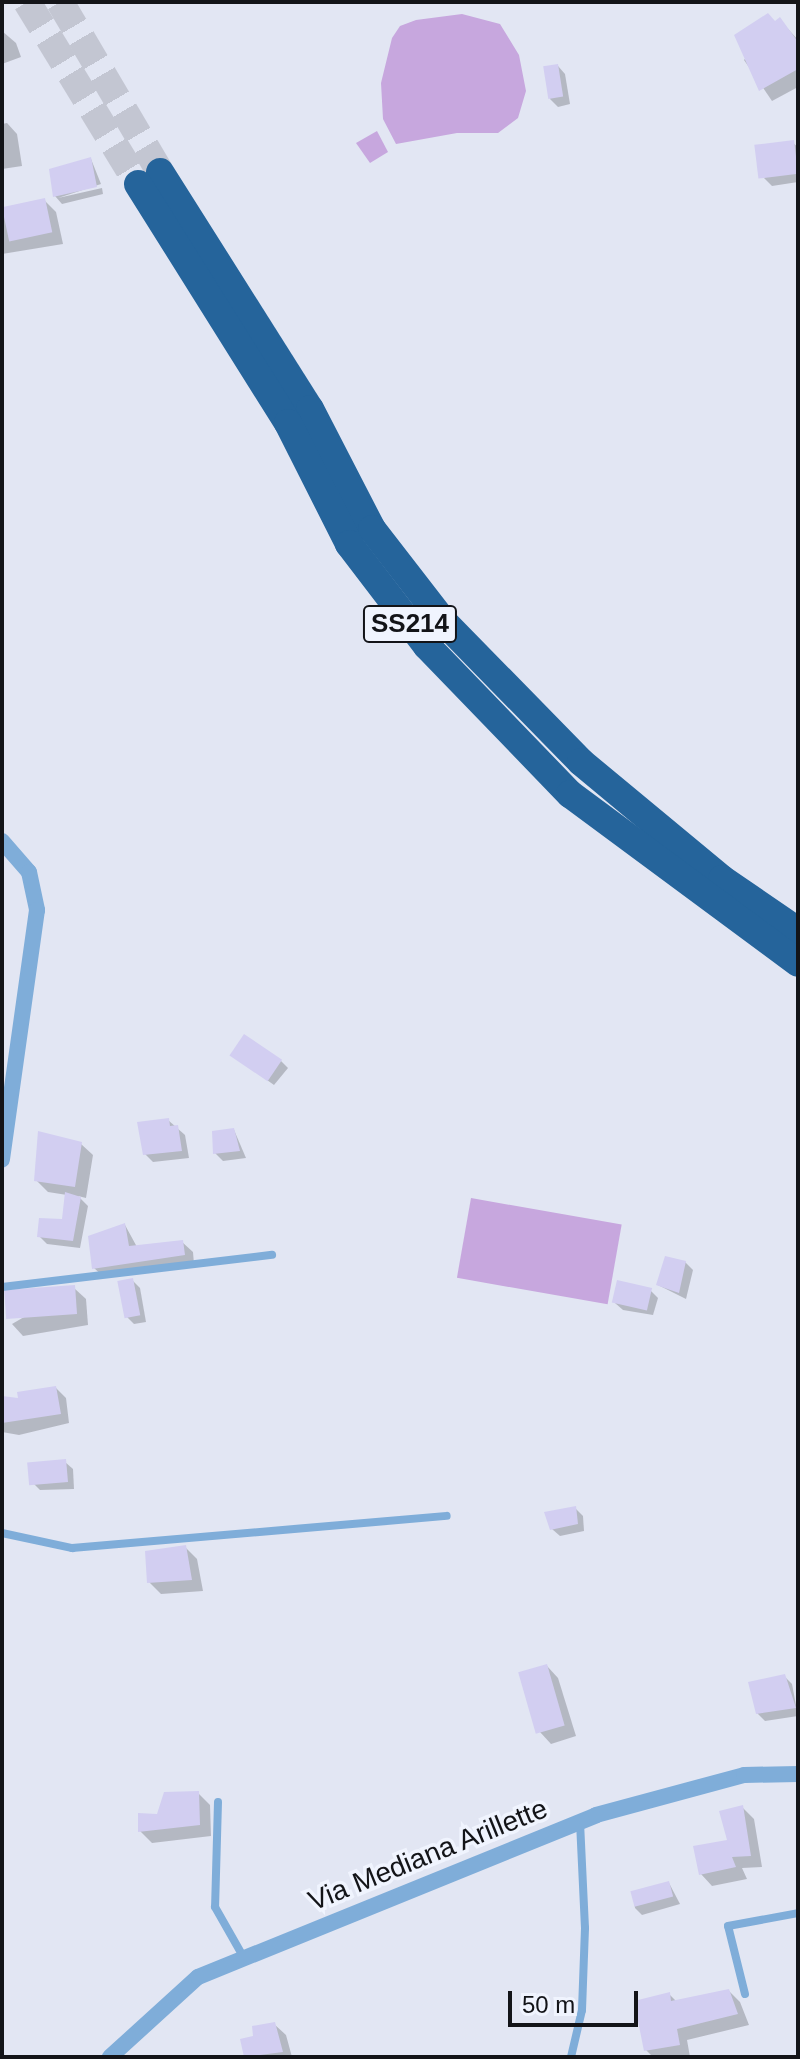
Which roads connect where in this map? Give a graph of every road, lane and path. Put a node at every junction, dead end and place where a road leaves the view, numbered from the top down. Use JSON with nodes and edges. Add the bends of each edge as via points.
{"nodes":[{"id":1,"x":2,"y":841,"type":"edge"},
{"id":2,"x":798,"y":931,"type":"edge"},
{"id":3,"x":798,"y":963,"type":"edge"},
{"id":4,"x":2,"y":1160,"type":"edge"},
{"id":5,"x":272,"y":1255,"type":"dead end"},
{"id":6,"x":2,"y":1287,"type":"edge"},
{"id":7,"x":447,"y":1516,"type":"dead end"},
{"id":8,"x":2,"y":1533,"type":"edge"},
{"id":9,"x":798,"y":1774,"type":"edge"},
{"id":10,"x":218,"y":1802,"type":"dead end"},
{"id":11,"x":580,"y":1822,"type":"junction"},
{"id":12,"x":798,"y":1913,"type":"edge"},
{"id":13,"x":245,"y":1958,"type":"junction"},
{"id":14,"x":745,"y":1994,"type":"dead end"},
{"id":15,"x":110,"y":2057,"type":"edge"},
{"id":16,"x":571,"y":2057,"type":"edge"}],
"edges":[{"from":1,"to":4,"type":"street","via":[[29,872],[37,910]]},
{"from":2,"to":3,"type":"highway","number":"SS214","via":[[722,879],[581,762],[444,622],[372,529],[310,409],[149,178],[288,423],[349,544],[427,646],[570,794]]},
{"from":5,"to":6,"type":"lane"},
{"from":7,"to":8,"type":"lane","via":[[72,1548]]},
{"from":9,"to":11,"type":"street","name":"Via Mediana Arillette","via":[[744,1775]]},
{"from":10,"to":13,"type":"lane","via":[[215,1907]]},
{"from":11,"to":13,"type":"street","name":"Via Mediana Arillette"},
{"from":11,"to":16,"type":"lane","via":[[582,2010]]},
{"from":12,"to":14,"type":"lane","via":[[728,1926]]},
{"from":13,"to":15,"type":"street","name":"Via Mediana Arillette","via":[[198,1977]]}]}
